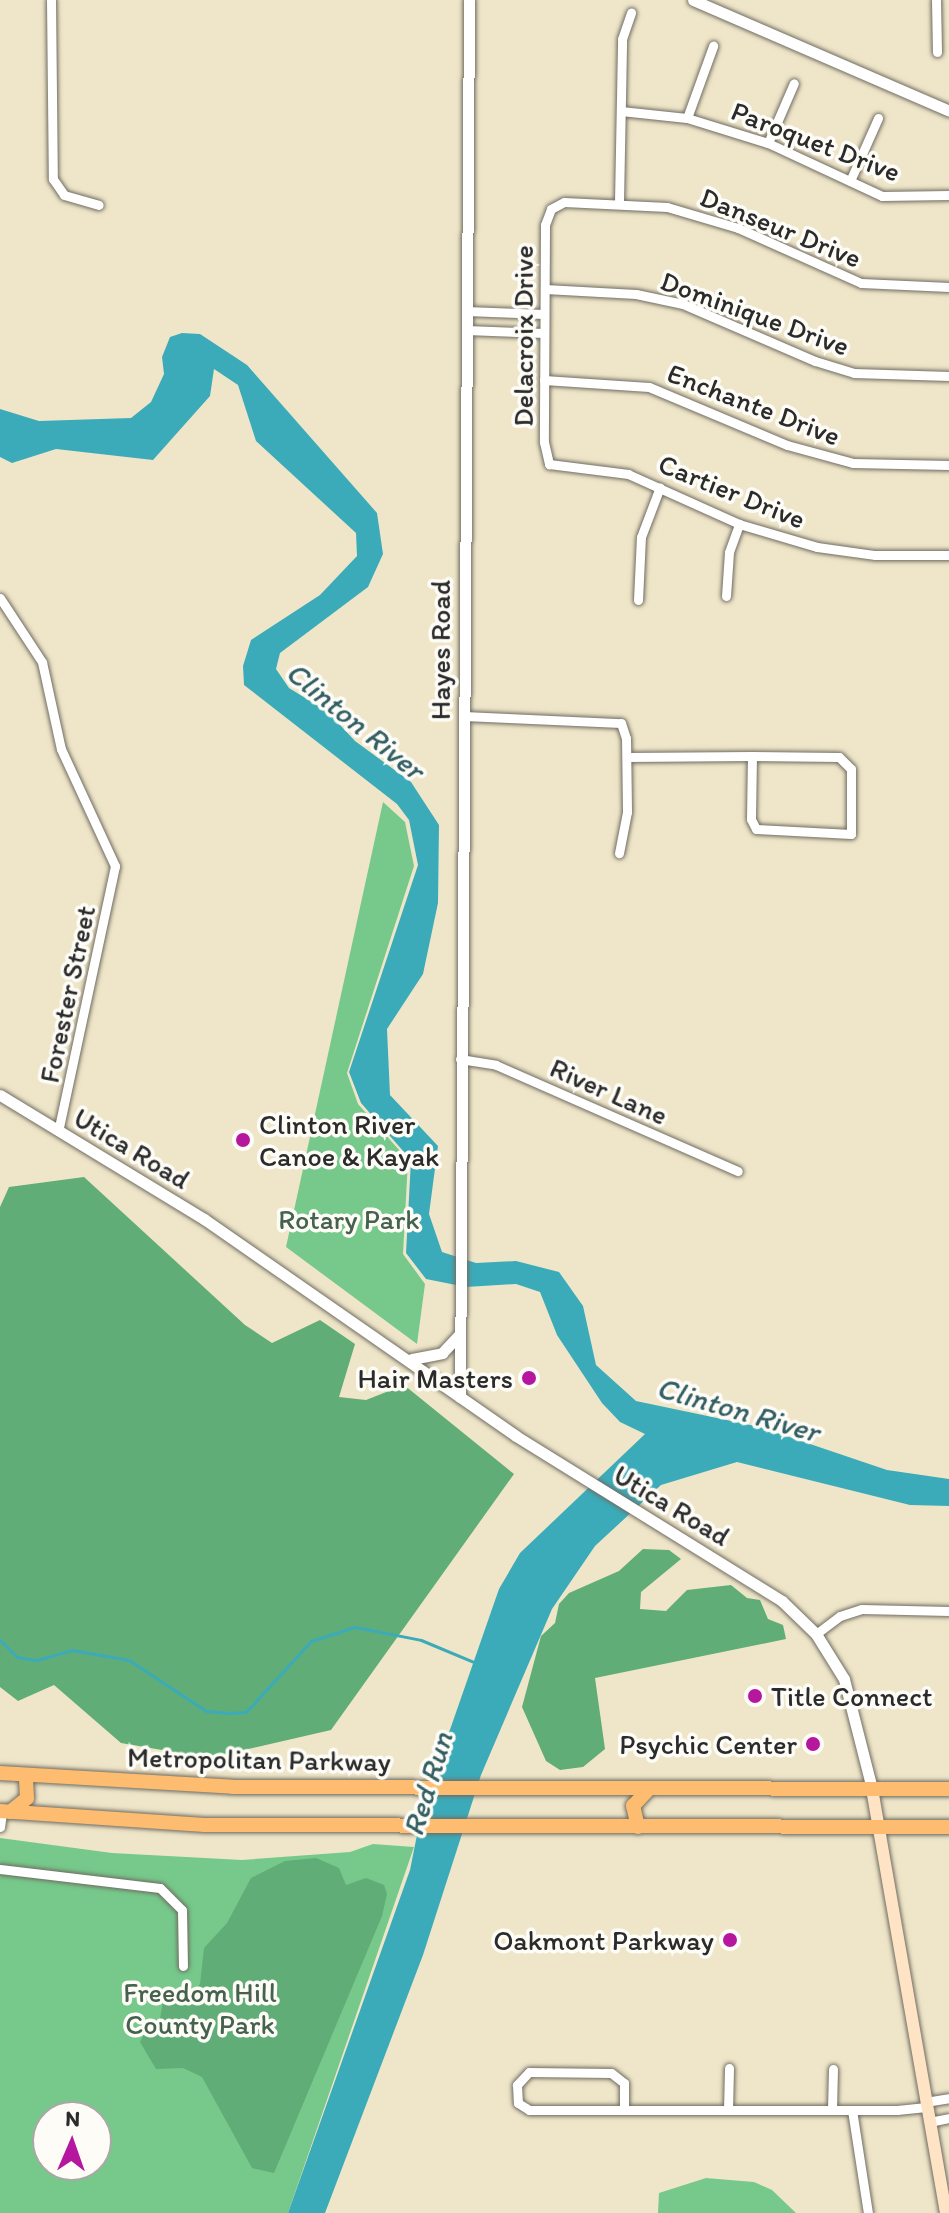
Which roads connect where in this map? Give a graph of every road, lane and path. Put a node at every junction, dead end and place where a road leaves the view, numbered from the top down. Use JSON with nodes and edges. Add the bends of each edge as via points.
{"nodes":[{"id":1,"x":51,"y":0,"type":"edge"},
{"id":2,"x":469,"y":0,"type":"edge"},
{"id":3,"x":693,"y":0,"type":"edge"},
{"id":4,"x":936,"y":0,"type":"edge"},
{"id":5,"x":631,"y":13,"type":"dead end"},
{"id":6,"x":713,"y":46,"type":"dead end"},
{"id":7,"x":937,"y":52,"type":"dead end"},
{"id":8,"x":794,"y":83,"type":"dead end"},
{"id":9,"x":621,"y":111,"type":"junction"},
{"id":10,"x":949,"y":111,"type":"edge"},
{"id":11,"x":687,"y":118,"type":"junction"},
{"id":12,"x":878,"y":118,"type":"dead end"},
{"id":13,"x":768,"y":143,"type":"junction"},
{"id":14,"x":850,"y":181,"type":"junction"},
{"id":15,"x":949,"y":195,"type":"edge"},
{"id":16,"x":619,"y":202,"type":"junction"},
{"id":17,"x":99,"y":205,"type":"dead end"},
{"id":18,"x":551,"y":209,"type":"joint"},
{"id":19,"x":949,"y":287,"type":"edge"},
{"id":20,"x":545,"y":289,"type":"junction"},
{"id":21,"x":466,"y":311,"type":"junction"},
{"id":22,"x":544,"y":314,"type":"junction"},
{"id":23,"x":466,"y":330,"type":"junction"},
{"id":24,"x":544,"y":333,"type":"junction"},
{"id":25,"x":949,"y":376,"type":"edge"},
{"id":26,"x":544,"y":380,"type":"junction"},
{"id":27,"x":549,"y":464,"type":"joint"},
{"id":28,"x":949,"y":465,"type":"edge"},
{"id":29,"x":660,"y":487,"type":"junction"},
{"id":30,"x":739,"y":524,"type":"junction"},
{"id":31,"x":949,"y":555,"type":"edge"},
{"id":32,"x":726,"y":596,"type":"dead end"},
{"id":33,"x":0,"y":598,"type":"edge"},
{"id":34,"x":638,"y":600,"type":"dead end"},
{"id":35,"x":464,"y":716,"type":"junction"},
{"id":36,"x":752,"y":756,"type":"junction"},
{"id":37,"x":627,"y":757,"type":"junction"},
{"id":38,"x":619,"y":853,"type":"dead end"},
{"id":39,"x":460,"y":1059,"type":"junction"},
{"id":40,"x":0,"y":1095,"type":"edge"},
{"id":41,"x":58,"y":1131,"type":"junction"},
{"id":42,"x":738,"y":1171,"type":"dead end"},
{"id":43,"x":460,"y":1334,"type":"junction"},
{"id":44,"x":412,"y":1359,"type":"junction"},
{"id":45,"x":460,"y":1397,"type":"junction"},
{"id":46,"x":949,"y":1611,"type":"edge"},
{"id":47,"x":816,"y":1634,"type":"junction"},
{"id":48,"x":0,"y":1773,"type":"edge"},
{"id":49,"x":26,"y":1776,"type":"junction"},
{"id":50,"x":649,"y":1789,"type":"junction"},
{"id":51,"x":872,"y":1789,"type":"junction"},
{"id":52,"x":949,"y":1789,"type":"edge"},
{"id":53,"x":4,"y":1812,"type":"edge"},
{"id":54,"x":0,"y":1827,"type":"edge"},
{"id":55,"x":638,"y":1827,"type":"junction"},
{"id":56,"x":879,"y":1827,"type":"junction"},
{"id":57,"x":949,"y":1827,"type":"edge"},
{"id":58,"x":0,"y":1869,"type":"edge"},
{"id":59,"x":183,"y":1966,"type":"dead end"},
{"id":60,"x":729,"y":2068,"type":"dead end"},
{"id":61,"x":833,"y":2069,"type":"dead end"},
{"id":62,"x":949,"y":2098,"type":"edge"},
{"id":63,"x":926,"y":2104,"type":"junction"},
{"id":64,"x":624,"y":2110,"type":"junction"},
{"id":65,"x":728,"y":2110,"type":"junction"},
{"id":66,"x":832,"y":2110,"type":"junction"},
{"id":67,"x":852,"y":2110,"type":"junction"},
{"id":68,"x":949,"y":2118,"type":"edge"},
{"id":69,"x":929,"y":2122,"type":"junction"},
{"id":70,"x":868,"y":2213,"type":"edge"},
{"id":71,"x":946,"y":2213,"type":"edge"}],
"edges":[{"from":1,"to":17,"type":"street","via":[[53,179],[64,195]]},
{"from":2,"to":21,"type":"street","name":"Hayes Road"},
{"from":3,"to":10,"type":"street"},
{"from":4,"to":7,"type":"street"},
{"from":5,"to":9,"type":"street","via":[[622,39]]},
{"from":6,"to":11,"type":"street"},
{"from":8,"to":13,"type":"street"},
{"from":9,"to":11,"type":"street","name":"Paroquet Drive"},
{"from":9,"to":16,"type":"street"},
{"from":11,"to":13,"type":"street","name":"Paroquet Drive"},
{"from":12,"to":14,"type":"street"},
{"from":13,"to":14,"type":"street","name":"Paroquet Drive"},
{"from":14,"to":15,"type":"street","name":"Paroquet Drive","via":[[897,198]]},
{"from":16,"to":18,"type":"street","name":"Danseur Drive","via":[[572,201]]},
{"from":16,"to":19,"type":"street","name":"Danseur Drive","via":[[714,219],[861,283]]},
{"from":18,"to":20,"type":"street","name":"Delacroix Drive","via":[[545,225]]},
{"from":20,"to":22,"type":"street","name":"Delacroix Drive"},
{"from":20,"to":25,"type":"street","name":"Dominique Drive","via":[[636,294],[683,304],[854,373]]},
{"from":21,"to":22,"type":"street"},
{"from":21,"to":23,"type":"street","name":"Hayes Road"},
{"from":22,"to":24,"type":"street","name":"Delacroix Drive"},
{"from":23,"to":24,"type":"street"},
{"from":23,"to":35,"type":"street","name":"Hayes Road"},
{"from":24,"to":26,"type":"street","name":"Delacroix Drive"},
{"from":26,"to":27,"type":"street","name":"Delacroix Drive"},
{"from":26,"to":28,"type":"street","name":"Enchante Drive","via":[[649,387],[787,445],[842,461]]},
{"from":27,"to":29,"type":"street","name":"Cartier Drive","via":[[618,472]]},
{"from":29,"to":30,"type":"street","name":"Cartier Drive"},
{"from":29,"to":34,"type":"street","via":[[641,537]]},
{"from":30,"to":31,"type":"street","name":"Cartier Drive","via":[[841,551]]},
{"from":30,"to":32,"type":"street","via":[[729,552]]},
{"from":33,"to":41,"type":"street","name":"Forester Street","via":[[42,662],[61,749],[115,866]]},
{"from":35,"to":37,"type":"street","via":[[617,721],[625,728]]},
{"from":35,"to":39,"type":"street","name":"Hayes Road"},
{"from":36,"to":36,"type":"street","via":[[834,756],[847,761],[851,834],[756,829],[751,819]]},
{"from":36,"to":37,"type":"street"},
{"from":37,"to":38,"type":"street","via":[[627,812]]},
{"from":39,"to":42,"type":"street","name":"River Lane","via":[[496,1065]]},
{"from":39,"to":43,"type":"street","name":"Hayes Road"},
{"from":40,"to":41,"type":"street","name":"Utica Road"},
{"from":41,"to":44,"type":"street","name":"Utica Road","via":[[204,1219]]},
{"from":43,"to":44,"type":"street","via":[[442,1353]]},
{"from":43,"to":45,"type":"street","name":"Hayes Road"},
{"from":44,"to":45,"type":"street","name":"Utica Road"},
{"from":45,"to":47,"type":"street","name":"Utica Road","via":[[581,1478],[765,1589]]},
{"from":46,"to":47,"type":"street","via":[[862,1609],[840,1616]]},
{"from":47,"to":51,"type":"street","name":"Utica Road","via":[[852,1699]]},
{"from":48,"to":49,"type":"main road","name":"Metropolitan Parkway"},
{"from":49,"to":50,"type":"main road","name":"Metropolitan Parkway","via":[[166,1786]]},
{"from":49,"to":53,"type":"main road","via":[[27,1798]]},
{"from":50,"to":51,"type":"main road","name":"Metropolitan Parkway"},
{"from":50,"to":55,"type":"main road","via":[[633,1806]]},
{"from":51,"to":52,"type":"main road","name":"Metropolitan Parkway"},
{"from":51,"to":56,"type":"main road","name":"Utica Road"},
{"from":53,"to":54,"type":"street"},
{"from":53,"to":55,"type":"main road","via":[[179,1824]]},
{"from":55,"to":56,"type":"main road"},
{"from":56,"to":57,"type":"main road"},
{"from":56,"to":63,"type":"main road","name":"Utica Road"},
{"from":58,"to":59,"type":"street","via":[[160,1888],[182,1910]]},
{"from":60,"to":65,"type":"street"},
{"from":61,"to":66,"type":"street"},
{"from":62,"to":63,"type":"street"},
{"from":63,"to":67,"type":"street"},
{"from":63,"to":69,"type":"main road","name":"Utica Road"},
{"from":64,"to":64,"type":"street","via":[[529,2110],[518,2103],[517,2085],[529,2072],[611,2073],[624,2083]]},
{"from":64,"to":65,"type":"street"},
{"from":65,"to":66,"type":"street"},
{"from":66,"to":67,"type":"street"},
{"from":67,"to":70,"type":"street"},
{"from":68,"to":69,"type":"street"},
{"from":69,"to":71,"type":"main road","name":"Utica Road"}]}
